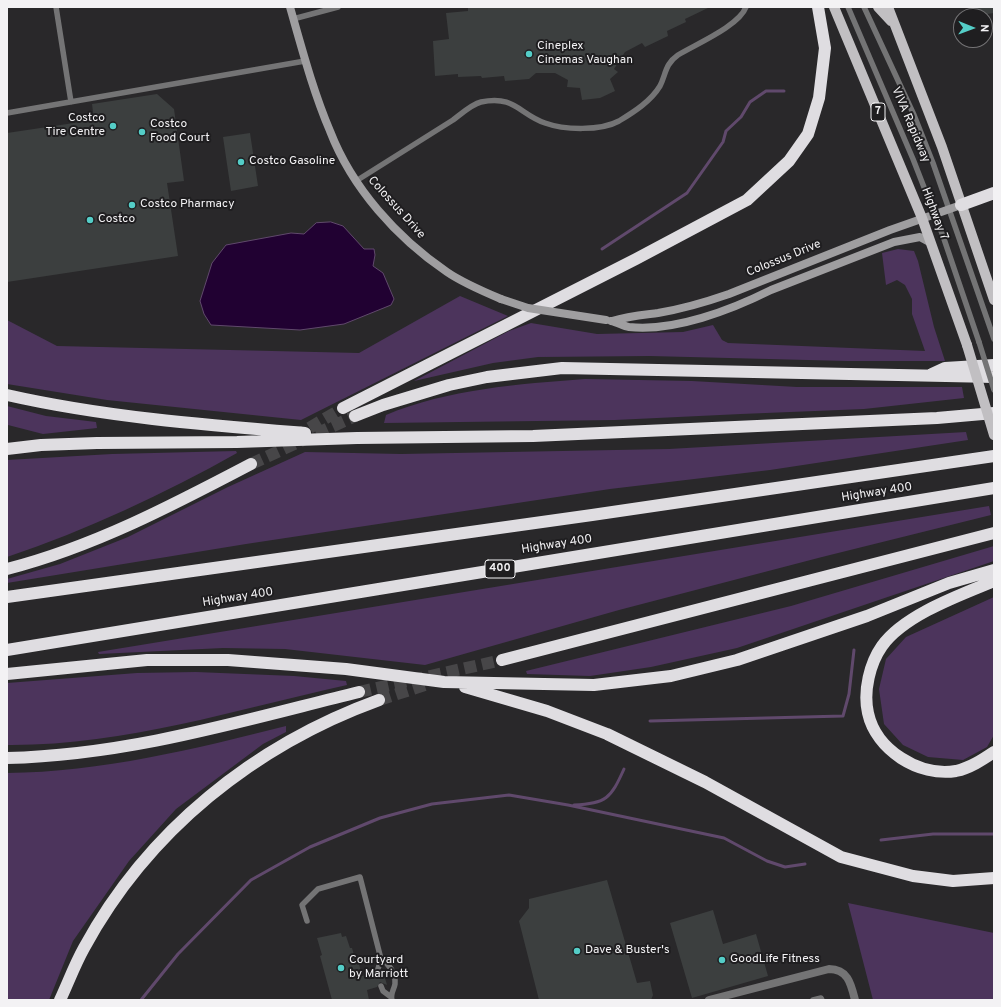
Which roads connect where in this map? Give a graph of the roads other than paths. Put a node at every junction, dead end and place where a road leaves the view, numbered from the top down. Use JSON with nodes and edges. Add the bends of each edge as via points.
{"nodes":[{"id":1,"x":56,"y":7,"type":"edge"},
{"id":2,"x":290,"y":7,"type":"edge"},
{"id":3,"x":338,"y":7,"type":"edge"},
{"id":4,"x":746,"y":7,"type":"edge"},
{"id":5,"x":818,"y":7,"type":"edge"},
{"id":6,"x":834,"y":7,"type":"edge"},
{"id":7,"x":848,"y":7,"type":"edge"},
{"id":8,"x":864,"y":7,"type":"edge"},
{"id":9,"x":878,"y":7,"type":"edge"},
{"id":10,"x":888,"y":7,"type":"edge"},
{"id":11,"x":294,"y":19,"type":"junction"},
{"id":12,"x":895,"y":25,"type":"junction"},
{"id":13,"x":305,"y":61,"type":"junction"},
{"id":14,"x":71,"y":102,"type":"junction"},
{"id":15,"x":7,"y":113,"type":"edge"},
{"id":16,"x":356,"y":181,"type":"junction"},
{"id":17,"x":994,"y":193,"type":"edge"},
{"id":18,"x":956,"y":207,"type":"junction"},
{"id":19,"x":934,"y":214,"type":"junction"},
{"id":20,"x":922,"y":218,"type":"junction"},
{"id":21,"x":931,"y":243,"type":"junction"},
{"id":22,"x":994,"y":300,"type":"edge"},
{"id":23,"x":609,"y":320,"type":"junction"},
{"id":24,"x":994,"y":339,"type":"edge"},
{"id":25,"x":994,"y":365,"type":"edge"},
{"id":26,"x":926,"y":376,"type":"junction"},
{"id":27,"x":994,"y":377,"type":"edge"},
{"id":28,"x":994,"y":390,"type":"edge"},
{"id":29,"x":7,"y":395,"type":"edge"},
{"id":30,"x":343,"y":408,"type":"tunnel mouth"},
{"id":31,"x":994,"y":413,"type":"edge"},
{"id":32,"x":355,"y":416,"type":"tunnel mouth"},
{"id":33,"x":994,"y":435,"type":"edge"},
{"id":34,"x":357,"y":438,"type":"junction"},
{"id":35,"x":7,"y":449,"type":"edge"},
{"id":36,"x":994,"y":456,"type":"edge"},
{"id":37,"x":251,"y":464,"type":"tunnel mouth"},
{"id":38,"x":994,"y":488,"type":"edge"},
{"id":39,"x":994,"y":532,"type":"edge"},
{"id":40,"x":7,"y":569,"type":"edge"},
{"id":41,"x":994,"y":570,"type":"edge"},
{"id":42,"x":994,"y":581,"type":"edge"},
{"id":43,"x":7,"y":597,"type":"edge"},
{"id":44,"x":7,"y":650,"type":"edge"},
{"id":45,"x":502,"y":660,"type":"tunnel mouth"},
{"id":46,"x":7,"y":674,"type":"edge"},
{"id":47,"x":444,"y":682,"type":"junction"},
{"id":48,"x":359,"y":692,"type":"tunnel mouth"},
{"id":49,"x":379,"y":700,"type":"tunnel mouth"},
{"id":50,"x":994,"y":752,"type":"edge"},
{"id":51,"x":7,"y":758,"type":"edge"},
{"id":52,"x":994,"y":878,"type":"edge"},
{"id":53,"x":307,"y":921,"type":"dead end"},
{"id":54,"x":381,"y":959,"type":"junction"},
{"id":55,"x":377,"y":972,"type":"dead end"},
{"id":56,"x":381,"y":986,"type":"dead end"},
{"id":57,"x":391,"y":998,"type":"edge"},
{"id":58,"x":60,"y":1000,"type":"edge"},
{"id":59,"x":709,"y":1000,"type":"edge"},
{"id":60,"x":813,"y":1000,"type":"edge"},
{"id":61,"x":822,"y":1000,"type":"edge"},
{"id":62,"x":855,"y":1000,"type":"edge"}],
"edges":[{"from":1,"to":14,"type":"lane"},
{"from":2,"to":11,"type":"street","name":"Colossus Drive"},
{"from":3,"to":11,"type":"lane"},
{"from":4,"to":16,"type":"lane","via":[[741,16],[722,30],[676,57],[669,64],[660,85],[650,97],[638,109],[617,122],[590,128],[572,128],[545,124],[517,106],[505,102],[479,102]]},
{"from":5,"to":30,"type":"highway","via":[[825,48],[819,98],[808,134],[788,161],[747,200]]},
{"from":6,"to":20,"type":"main road","name":"Highway 7","number":"7"},
{"from":7,"to":19,"type":"lane","name":"VIVA Rapidway"},
{"from":8,"to":18,"type":"lane","name":"VIVA Rapidway"},
{"from":9,"to":12,"type":"main road"},
{"from":10,"to":12,"type":"main road"},
{"from":11,"to":13,"type":"street","name":"Colossus Drive"},
{"from":12,"to":18,"type":"main road","via":[[942,147]]},
{"from":13,"to":14,"type":"lane"},
{"from":13,"to":16,"type":"street","name":"Colossus Drive","via":[[330,132]]},
{"from":14,"to":15,"type":"lane"},
{"from":16,"to":23,"type":"street","name":"Colossus Drive","bridge":true,"via":[[417,250],[447,272],[474,287],[528,308]]},
{"from":17,"to":18,"type":"highway"},
{"from":18,"to":19,"type":"street","name":"Colossus Drive"},
{"from":18,"to":22,"type":"main road"},
{"from":18,"to":24,"type":"lane","name":"VIVA Rapidway"},
{"from":19,"to":20,"type":"street","name":"Colossus Drive"},
{"from":19,"to":28,"type":"lane","name":"VIVA Rapidway","bridge":true},
{"from":20,"to":21,"type":"main road","name":"Highway 7","number":"7"},
{"from":20,"to":23,"type":"street","name":"Colossus Drive","via":[[704,303]]},
{"from":21,"to":23,"type":"street","name":"Colossus Drive","via":[[920,237],[894,242],[771,290],[752,300],[700,318],[667,325],[628,327]]},
{"from":21,"to":33,"type":"main road","name":"Highway 7","number":"7","bridge":true,"via":[[967,345]]},
{"from":25,"to":26,"type":"highway","via":[[945,368]]},
{"from":26,"to":27,"type":"highway"},
{"from":26,"to":32,"type":"highway","via":[[562,368],[487,377],[448,385]]},
{"from":29,"to":34,"type":"highway","via":[[129,416]]},
{"from":31,"to":34,"type":"highway","via":[[937,418],[541,436]]},
{"from":34,"to":35,"type":"highway","via":[[70,444]]},
{"from":36,"to":43,"type":"highway","name":"Highway 400"},
{"from":37,"to":40,"type":"highway","via":[[112,532],[45,558]]},
{"from":38,"to":44,"type":"highway","name":"Highway 400","number":"400"},
{"from":39,"to":45,"type":"highway"},
{"from":41,"to":47,"type":"highway","via":[[949,583],[867,616],[737,660],[671,676],[594,685]]},
{"from":42,"to":50,"type":"highway","via":[[943,602],[906,623],[882,645],[871,669],[867,694],[868,713],[875,731],[891,750],[907,762],[933,771],[956,771],[975,764]]},
{"from":46,"to":47,"type":"highway","via":[[147,660],[228,660],[346,669]]},
{"from":47,"to":52,"type":"highway","via":[[527,705],[607,734],[705,782],[841,857],[913,876],[953,881]]},
{"from":48,"to":51,"type":"highway","via":[[142,744],[68,755]]},
{"from":49,"to":58,"type":"highway","via":[[298,735],[268,753],[236,774],[176,826],[145,858],[116,896],[84,948]]},
{"from":53,"to":54,"type":"lane","via":[[302,905],[318,889],[360,877]]},
{"from":54,"to":55,"type":"lane"},
{"from":54,"to":57,"type":"lane","via":[[391,966],[394,976]]},
{"from":56,"to":57,"type":"lane"},
{"from":59,"to":62,"type":"street","via":[[829,969],[840,970],[846,975],[850,980]]},
{"from":60,"to":61,"type":"lane"}]}
